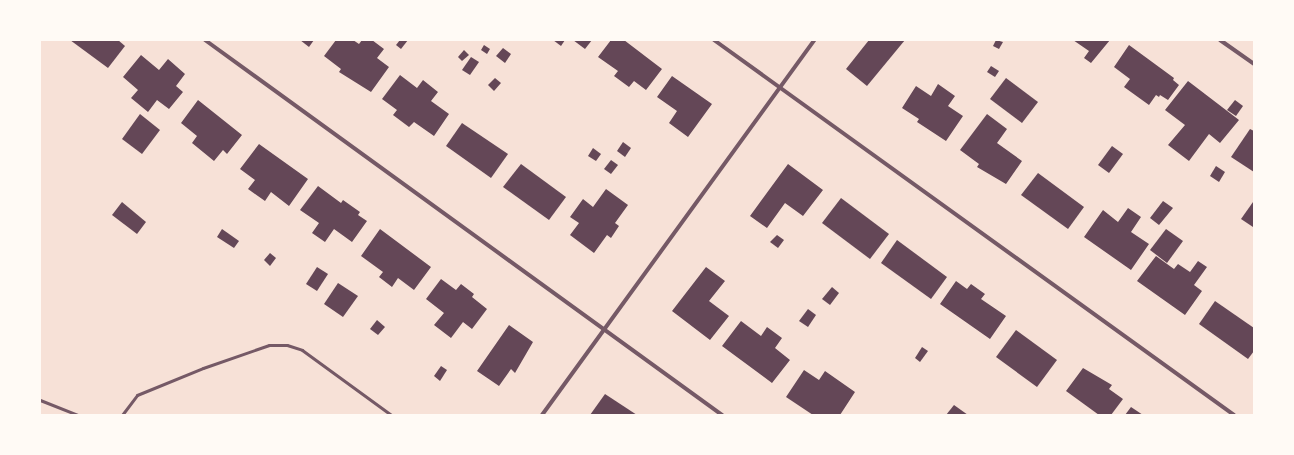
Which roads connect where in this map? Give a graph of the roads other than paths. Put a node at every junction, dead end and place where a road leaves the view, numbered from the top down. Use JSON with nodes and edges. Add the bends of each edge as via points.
{"nodes":[{"id":1,"x":205,"y":40,"type":"edge"},
{"id":2,"x":714,"y":40,"type":"edge"},
{"id":3,"x":814,"y":40,"type":"edge"},
{"id":4,"x":1220,"y":40,"type":"edge"},
{"id":5,"x":1254,"y":64,"type":"edge"},
{"id":6,"x":779,"y":87,"type":"junction"},
{"id":7,"x":604,"y":330,"type":"junction"},
{"id":8,"x":40,"y":400,"type":"edge"},
{"id":9,"x":78,"y":415,"type":"edge"},
{"id":10,"x":122,"y":415,"type":"edge"},
{"id":11,"x":391,"y":415,"type":"edge"},
{"id":12,"x":542,"y":415,"type":"edge"},
{"id":13,"x":722,"y":415,"type":"edge"},
{"id":14,"x":1234,"y":415,"type":"edge"}],
"edges":[{"from":1,"to":7,"type":"street"},
{"from":2,"to":6,"type":"street"},
{"from":3,"to":6,"type":"street"},
{"from":4,"to":5,"type":"street"},
{"from":6,"to":7,"type":"street"},
{"from":6,"to":14,"type":"street"},
{"from":7,"to":12,"type":"street"},
{"from":7,"to":13,"type":"street"},
{"from":8,"to":9,"type":"lane"},
{"from":10,"to":11,"type":"lane","via":[[137,395],[269,345],[286,345],[302,350]]}]}
